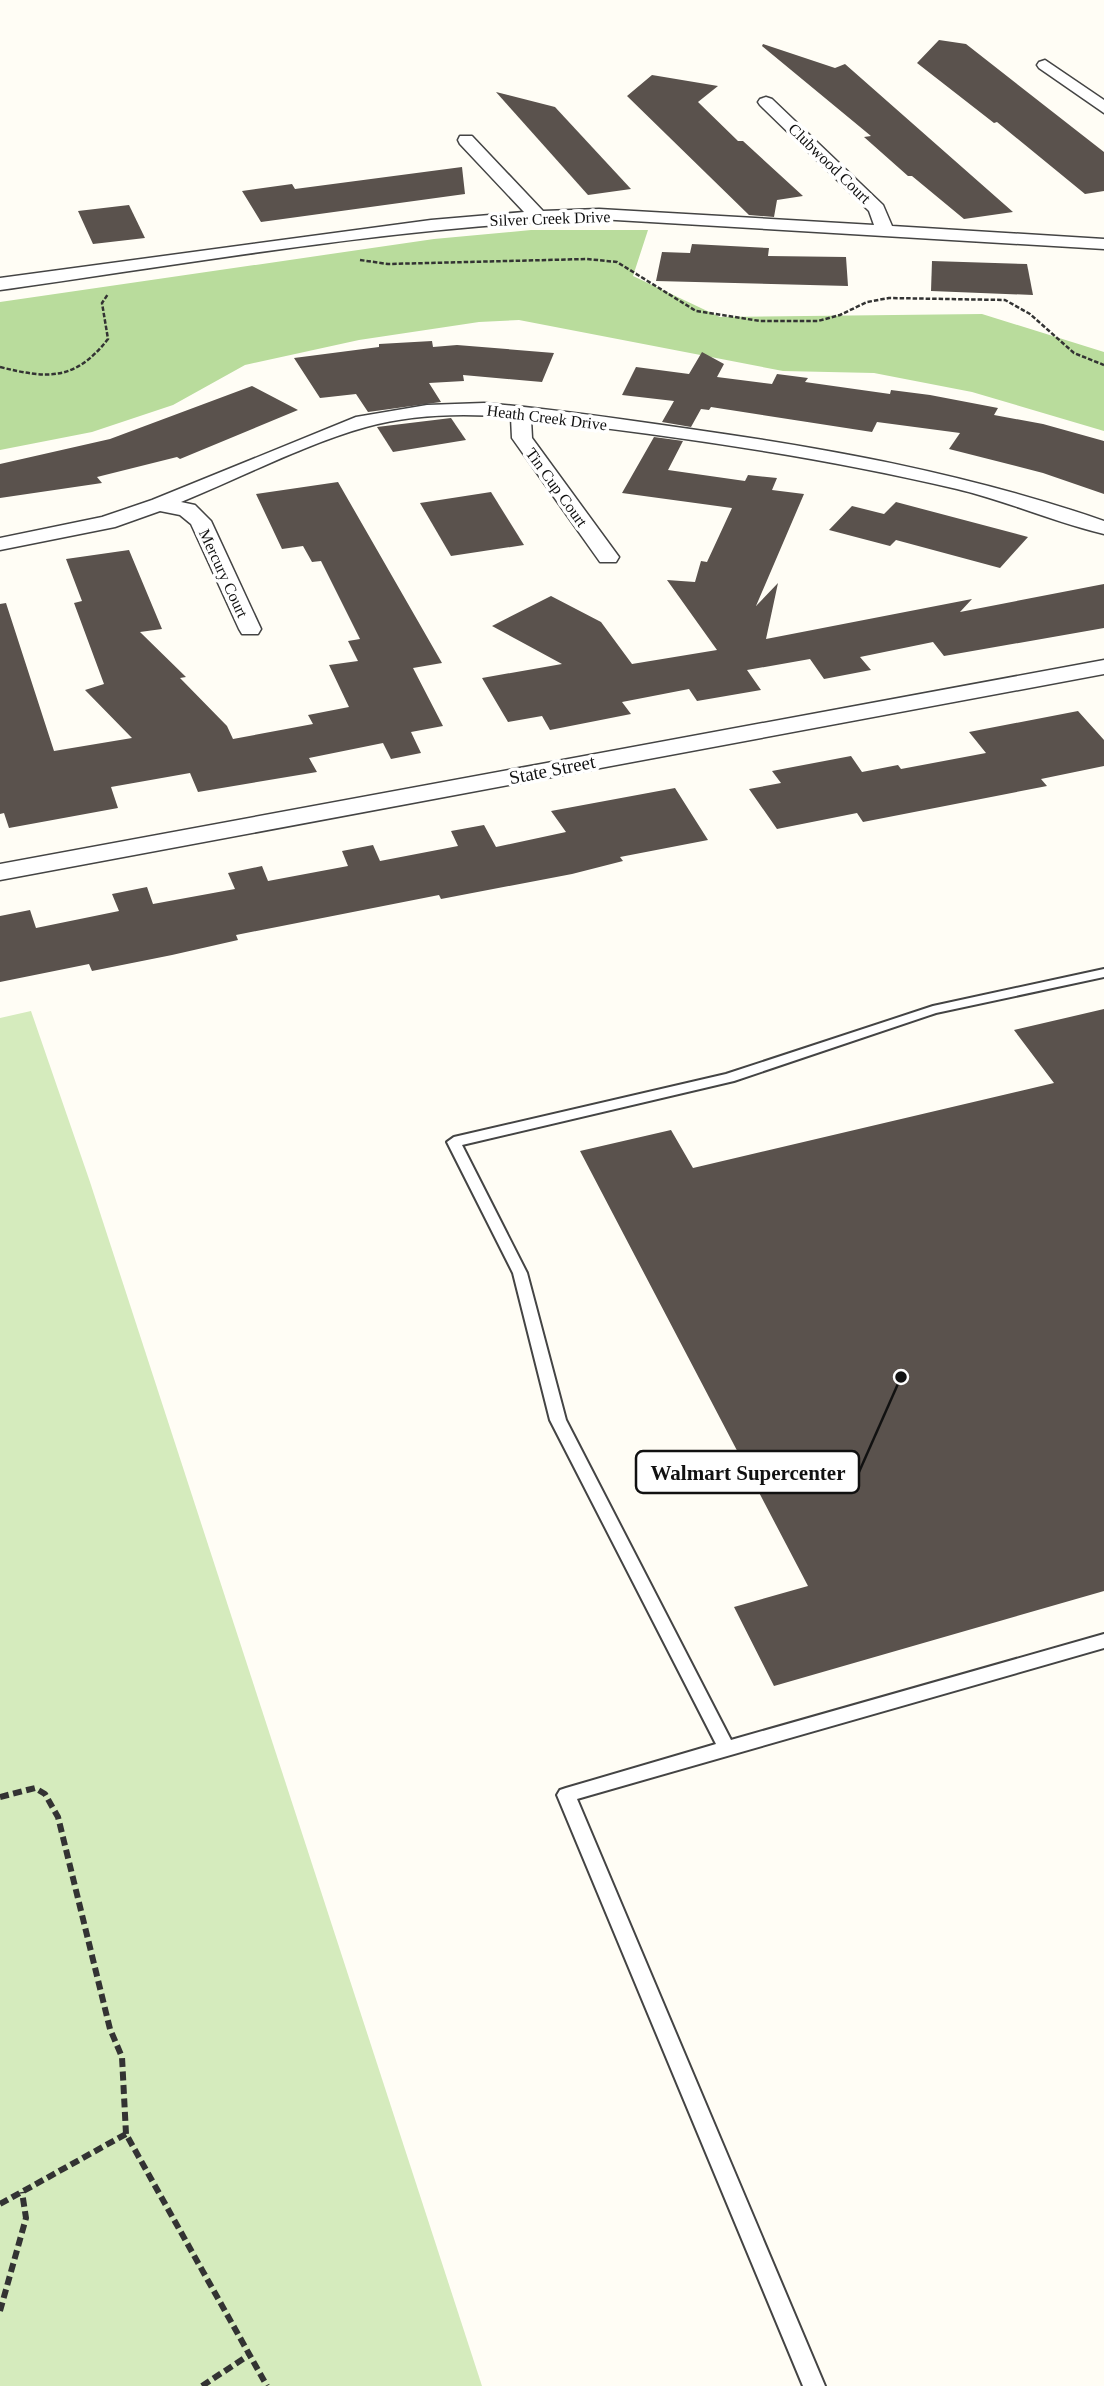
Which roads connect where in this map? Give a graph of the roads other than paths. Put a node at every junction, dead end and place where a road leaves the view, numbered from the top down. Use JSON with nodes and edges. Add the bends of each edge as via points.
{"nodes":[{"id":1,"x":1045,"y":65,"type":"dead end"},
{"id":2,"x":766,"y":102,"type":"dead end"},
{"id":3,"x":1104,"y":108,"type":"edge"},
{"id":4,"x":466,"y":140,"type":"dead end"},
{"id":5,"x":538,"y":216,"type":"junction"},
{"id":6,"x":884,"y":230,"type":"junction"},
{"id":7,"x":1104,"y":244,"type":"edge"},
{"id":8,"x":0,"y":284,"type":"edge"},
{"id":9,"x":521,"y":412,"type":"junction"},
{"id":10,"x":159,"y":505,"type":"junction"},
{"id":11,"x":1104,"y":528,"type":"edge"},
{"id":12,"x":0,"y":544,"type":"edge"},
{"id":13,"x":608,"y":557,"type":"dead end"},
{"id":14,"x":250,"y":629,"type":"dead end"},
{"id":15,"x":1104,"y":667,"type":"edge"},
{"id":16,"x":0,"y":872,"type":"edge"},
{"id":17,"x":1104,"y":973,"type":"edge"},
{"id":18,"x":1104,"y":1641,"type":"edge"},
{"id":19,"x":727,"y":1748,"type":"junction"},
{"id":20,"x":814,"y":2386,"type":"edge"}],
"edges":[{"from":1,"to":3,"type":"street"},
{"from":2,"to":6,"type":"street","name":"Clubwood Court","via":[[877,209]]},
{"from":4,"to":5,"type":"street"},
{"from":5,"to":6,"type":"street","name":"Silver Creek Drive","via":[[600,214]]},
{"from":5,"to":8,"type":"street","name":"Silver Creek Drive","via":[[431,225]]},
{"from":6,"to":7,"type":"street","name":"Silver Creek Drive"},
{"from":9,"to":10,"type":"street","name":"Heath Creek Drive","via":[[427,411],[363,421]]},
{"from":9,"to":11,"type":"street","name":"Heath Creek Drive","via":[[879,463],[1055,509]]},
{"from":9,"to":13,"type":"street","name":"Tin Cup Court","via":[[522,438]]},
{"from":10,"to":12,"type":"street","name":"Heath Creek Drive","via":[[107,522]]},
{"from":10,"to":14,"type":"street","name":"Mercury Court","via":[[187,510],[200,521]]},
{"from":15,"to":16,"type":"street","name":"State Street"},
{"from":17,"to":19,"type":"lane","via":[[933,1010],[729,1078],[454,1142],[520,1273],[558,1420]]},
{"from":18,"to":19,"type":"lane"},
{"from":19,"to":20,"type":"lane","via":[[566,1796]]}]}
